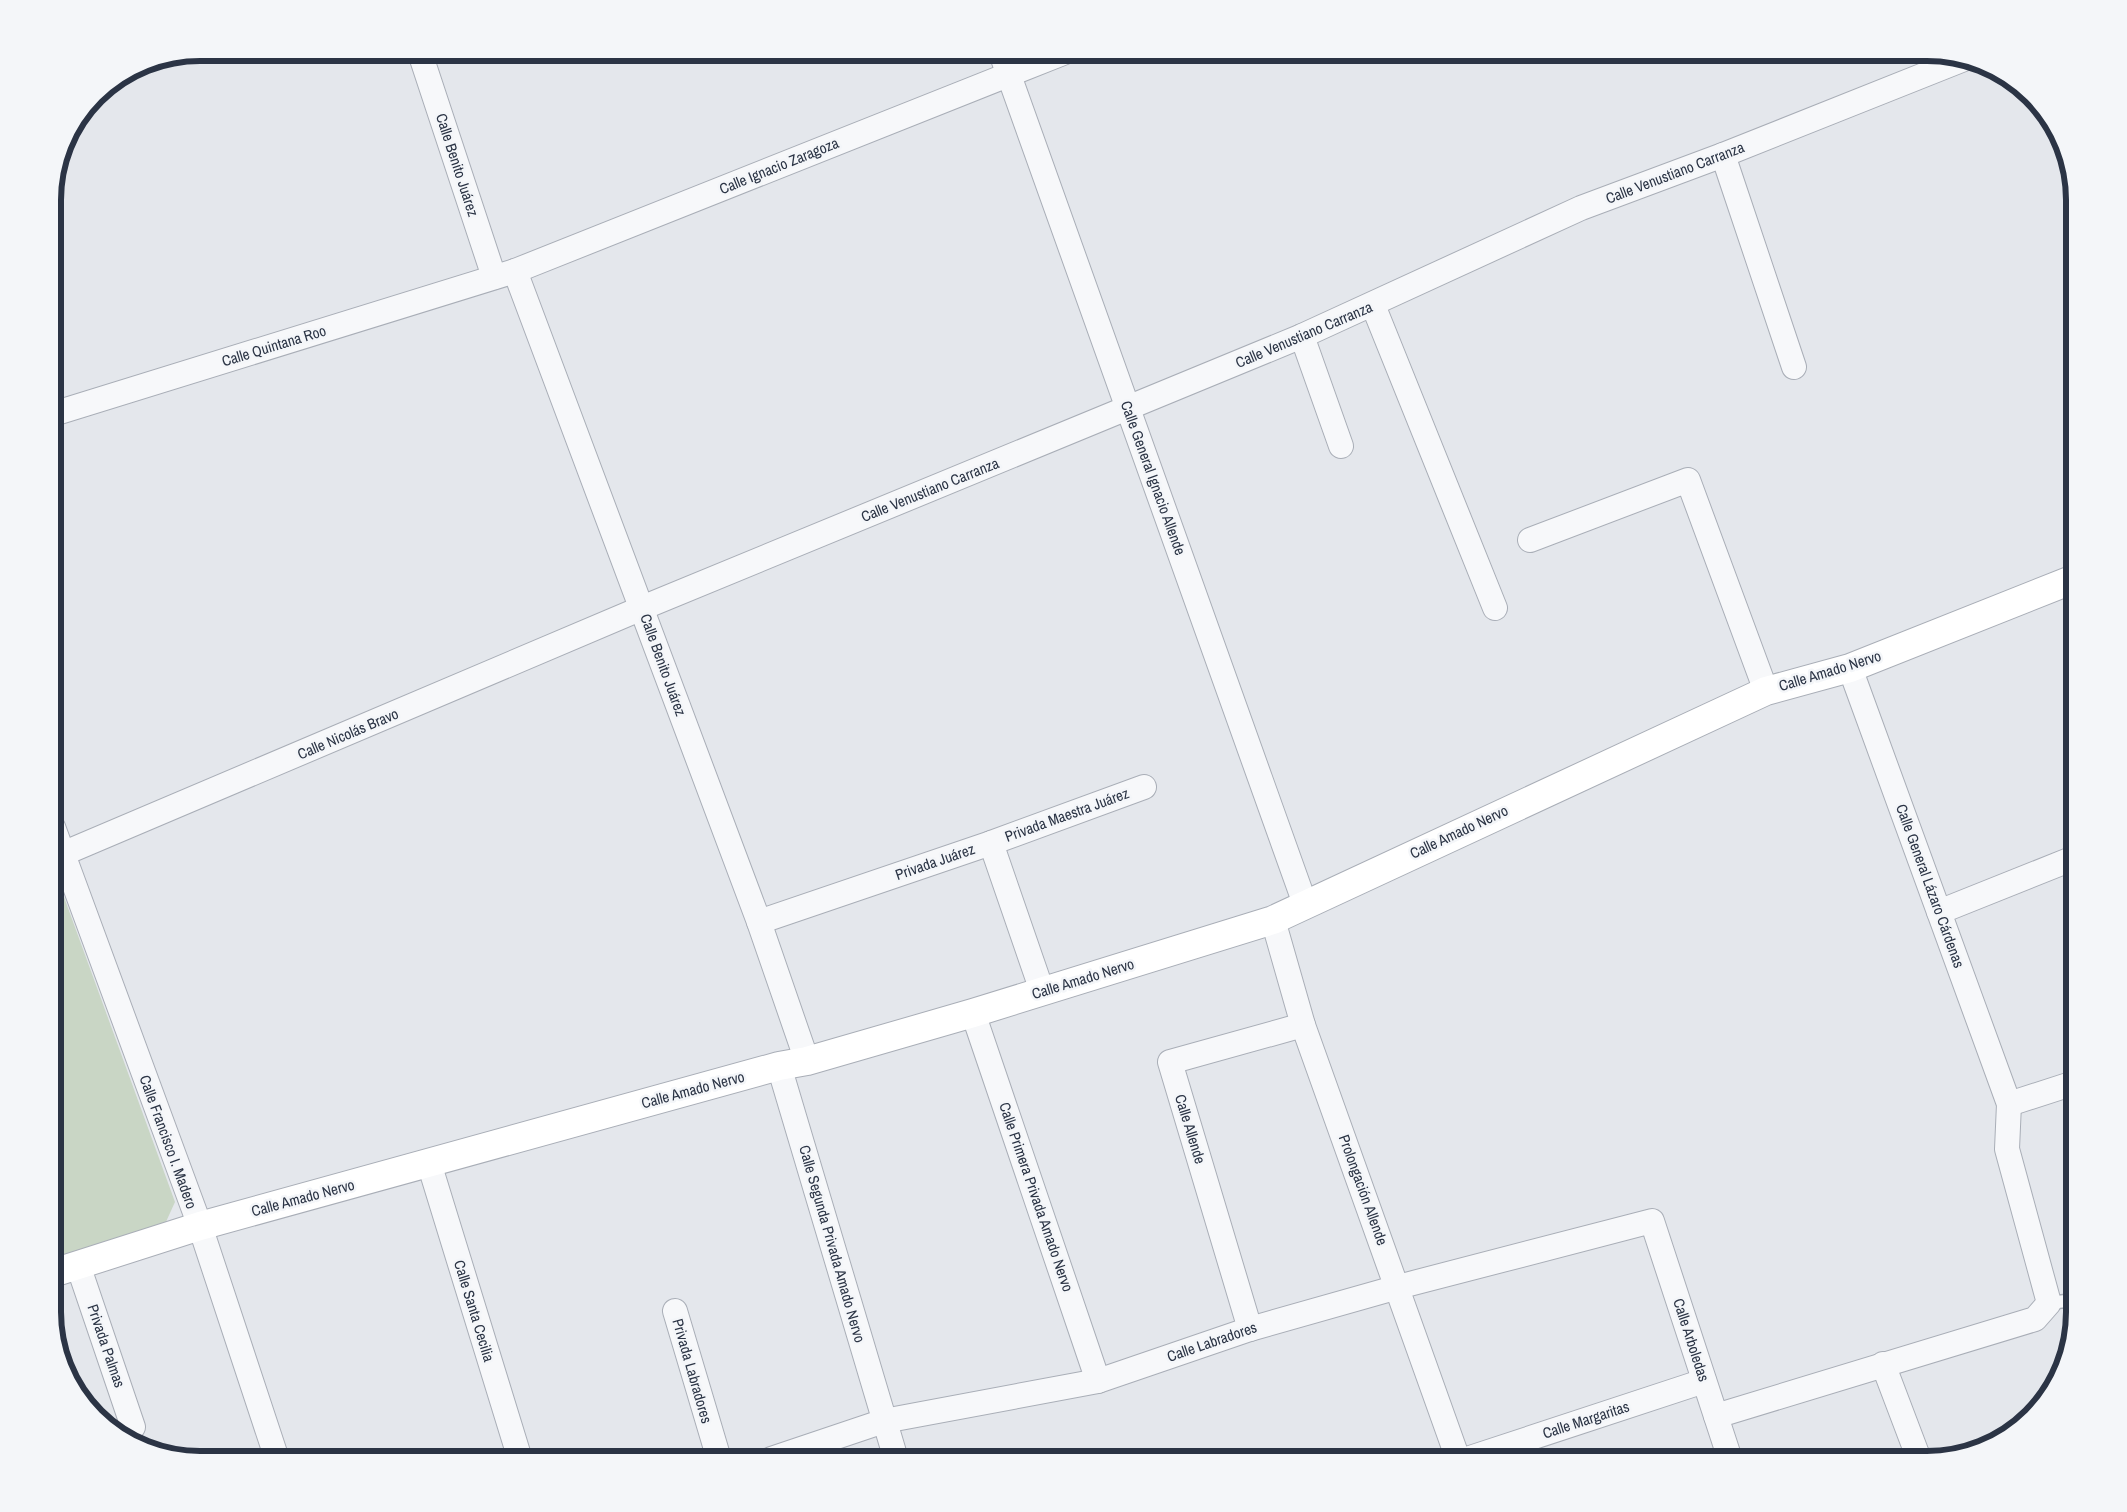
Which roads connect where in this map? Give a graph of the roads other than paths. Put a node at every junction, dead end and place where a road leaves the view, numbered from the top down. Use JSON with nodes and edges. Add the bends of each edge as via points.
{"nodes":[{"id":1,"x":424,"y":62,"type":"edge"},
{"id":2,"x":1005,"y":63,"type":"edge"},
{"id":3,"x":1952,"y":64,"type":"edge"},
{"id":4,"x":1723,"y":155,"type":"junction"},
{"id":5,"x":505,"y":274,"type":"junction"},
{"id":6,"x":1373,"y":305,"type":"junction"},
{"id":7,"x":1302,"y":336,"type":"junction"},
{"id":8,"x":1794,"y":367,"type":"dead end"},
{"id":9,"x":1128,"y":409,"type":"junction"},
{"id":10,"x":62,"y":411,"type":"edge"},
{"id":11,"x":1341,"y":446,"type":"dead end"},
{"id":12,"x":1530,"y":540,"type":"dead end"},
{"id":13,"x":2066,"y":582,"type":"edge"},
{"id":14,"x":642,"y":608,"type":"junction"},
{"id":15,"x":1495,"y":608,"type":"dead end"},
{"id":16,"x":1850,"y":668,"type":"junction"},
{"id":17,"x":1766,"y":691,"type":"junction"},
{"id":18,"x":1144,"y":787,"type":"dead end"},
{"id":19,"x":991,"y":843,"type":"junction"},
{"id":20,"x":62,"y":855,"type":"edge"},
{"id":21,"x":2066,"y":861,"type":"edge"},
{"id":22,"x":62,"y":867,"type":"edge"},
{"id":23,"x":1305,"y":904,"type":"junction"},
{"id":24,"x":1940,"y":912,"type":"junction"},
{"id":25,"x":1273,"y":920,"type":"junction"},
{"id":26,"x":759,"y":922,"type":"junction"},
{"id":27,"x":1042,"y":991,"type":"junction"},
{"id":28,"x":974,"y":1013,"type":"junction"},
{"id":29,"x":1303,"y":1025,"type":"junction"},
{"id":30,"x":807,"y":1062,"type":"junction"},
{"id":31,"x":780,"y":1066,"type":"junction"},
{"id":32,"x":2066,"y":1086,"type":"edge"},
{"id":33,"x":2009,"y":1104,"type":"junction"},
{"id":34,"x":429,"y":1163,"type":"junction"},
{"id":35,"x":1652,"y":1221,"type":"joint"},
{"id":36,"x":200,"y":1226,"type":"junction"},
{"id":37,"x":78,"y":1265,"type":"junction"},
{"id":38,"x":62,"y":1270,"type":"edge"},
{"id":39,"x":1398,"y":1287,"type":"junction"},
{"id":40,"x":2066,"y":1301,"type":"edge"},
{"id":41,"x":2049,"y":1303,"type":"junction"},
{"id":42,"x":675,"y":1312,"type":"dead end"},
{"id":43,"x":1250,"y":1329,"type":"junction"},
{"id":44,"x":1883,"y":1364,"type":"junction"},
{"id":45,"x":1098,"y":1381,"type":"junction"},
{"id":46,"x":1704,"y":1381,"type":"junction"},
{"id":47,"x":1716,"y":1416,"type":"junction"},
{"id":48,"x":884,"y":1421,"type":"junction"},
{"id":49,"x":133,"y":1426,"type":"dead end"},
{"id":50,"x":274,"y":1451,"type":"edge"},
{"id":51,"x":517,"y":1451,"type":"edge"},
{"id":52,"x":716,"y":1451,"type":"edge"},
{"id":53,"x":797,"y":1451,"type":"edge"},
{"id":54,"x":893,"y":1451,"type":"edge"},
{"id":55,"x":1455,"y":1451,"type":"edge"},
{"id":56,"x":1494,"y":1451,"type":"edge"},
{"id":57,"x":1727,"y":1451,"type":"edge"},
{"id":58,"x":1916,"y":1451,"type":"edge"}],
"edges":[{"from":1,"to":5,"type":"street","name":"Calle Benito Juárez"},
{"from":2,"to":5,"type":"street","name":"Calle Ignacio Zaragoza"},
{"from":2,"to":9,"type":"street","name":"Calle General Ignacio Allende"},
{"from":3,"to":4,"type":"street","name":"Calle Venustiano Carranza"},
{"from":4,"to":6,"type":"street","name":"Calle Venustiano Carranza","via":[[1581,208]]},
{"from":4,"to":8,"type":"street"},
{"from":5,"to":10,"type":"street","name":"Calle Quintana Roo"},
{"from":5,"to":14,"type":"street","name":"Calle Benito Juárez"},
{"from":6,"to":7,"type":"street","name":"Calle Venustiano Carranza"},
{"from":6,"to":15,"type":"street"},
{"from":7,"to":9,"type":"street","name":"Calle Venustiano Carranza"},
{"from":7,"to":11,"type":"street"},
{"from":9,"to":14,"type":"street","name":"Calle Venustiano Carranza"},
{"from":9,"to":23,"type":"street","name":"Calle General Ignacio Allende"},
{"from":12,"to":17,"type":"street","via":[[1688,480]]},
{"from":13,"to":16,"type":"street","name":"Calle Amado Nervo"},
{"from":14,"to":20,"type":"street","name":"Calle Nicolás Bravo"},
{"from":14,"to":26,"type":"street","name":"Calle Benito Juárez"},
{"from":16,"to":17,"type":"street","name":"Calle Amado Nervo"},
{"from":16,"to":24,"type":"street","name":"Calle General Lázaro Cárdenas"},
{"from":17,"to":23,"type":"street","name":"Calle Amado Nervo"},
{"from":18,"to":19,"type":"street","name":"Privada Maestra Juárez"},
{"from":19,"to":26,"type":"street","name":"Privada Juárez"},
{"from":19,"to":27,"type":"street","name":"Privada Juárez"},
{"from":21,"to":24,"type":"street"},
{"from":22,"to":36,"type":"street","name":"Calle Francisco I. Madero"},
{"from":23,"to":25,"type":"street","name":"Calle Amado Nervo"},
{"from":24,"to":33,"type":"street","name":"Calle General Lázaro Cárdenas"},
{"from":25,"to":27,"type":"street","name":"Calle Amado Nervo"},
{"from":25,"to":29,"type":"street","name":"Prolongación Allende"},
{"from":26,"to":30,"type":"street","name":"Calle Benito Juárez"},
{"from":27,"to":28,"type":"street","name":"Calle Amado Nervo"},
{"from":28,"to":30,"type":"street","name":"Calle Amado Nervo"},
{"from":28,"to":45,"type":"street","name":"Calle Primera Privada Amado Nervo"},
{"from":29,"to":39,"type":"street","name":"Prolongación Allende"},
{"from":29,"to":43,"type":"street","name":"Calle Allende","via":[[1170,1062]]},
{"from":30,"to":31,"type":"street","name":"Calle Amado Nervo"},
{"from":31,"to":34,"type":"street","name":"Calle Amado Nervo"},
{"from":31,"to":48,"type":"street","name":"Calle Segunda Privada Amado Nervo"},
{"from":32,"to":33,"type":"street"},
{"from":33,"to":41,"type":"street","via":[[2007,1149]]},
{"from":34,"to":36,"type":"street","name":"Calle Amado Nervo"},
{"from":34,"to":51,"type":"street","name":"Calle Santa Cecilia"},
{"from":35,"to":39,"type":"street","name":"Calle Labradores"},
{"from":35,"to":46,"type":"street","name":"Calle Arboledas"},
{"from":36,"to":37,"type":"street","name":"Calle Amado Nervo"},
{"from":36,"to":50,"type":"street","name":"Calle Francisco I. Madero"},
{"from":37,"to":38,"type":"street","name":"Calle Amado Nervo"},
{"from":37,"to":49,"type":"street","name":"Privada Palmas"},
{"from":39,"to":43,"type":"street","name":"Calle Labradores"},
{"from":39,"to":55,"type":"street","name":"Prolongación Allende"},
{"from":40,"to":41,"type":"lane"},
{"from":41,"to":44,"type":"street","via":[[2035,1320]]},
{"from":42,"to":52,"type":"street","name":"Privada Labradores"},
{"from":43,"to":45,"type":"street","name":"Calle Labradores"},
{"from":44,"to":47,"type":"street"},
{"from":44,"to":58,"type":"street"},
{"from":45,"to":48,"type":"street","name":"Calle Labradores"},
{"from":46,"to":47,"type":"street","name":"Calle Arboledas"},
{"from":46,"to":56,"type":"street","name":"Calle Margaritas"},
{"from":47,"to":57,"type":"street","name":"Calle Arboledas"},
{"from":48,"to":53,"type":"street","name":"Calle Labradores"},
{"from":48,"to":54,"type":"street","name":"Calle Segunda Privada Amado Nervo"}]}
